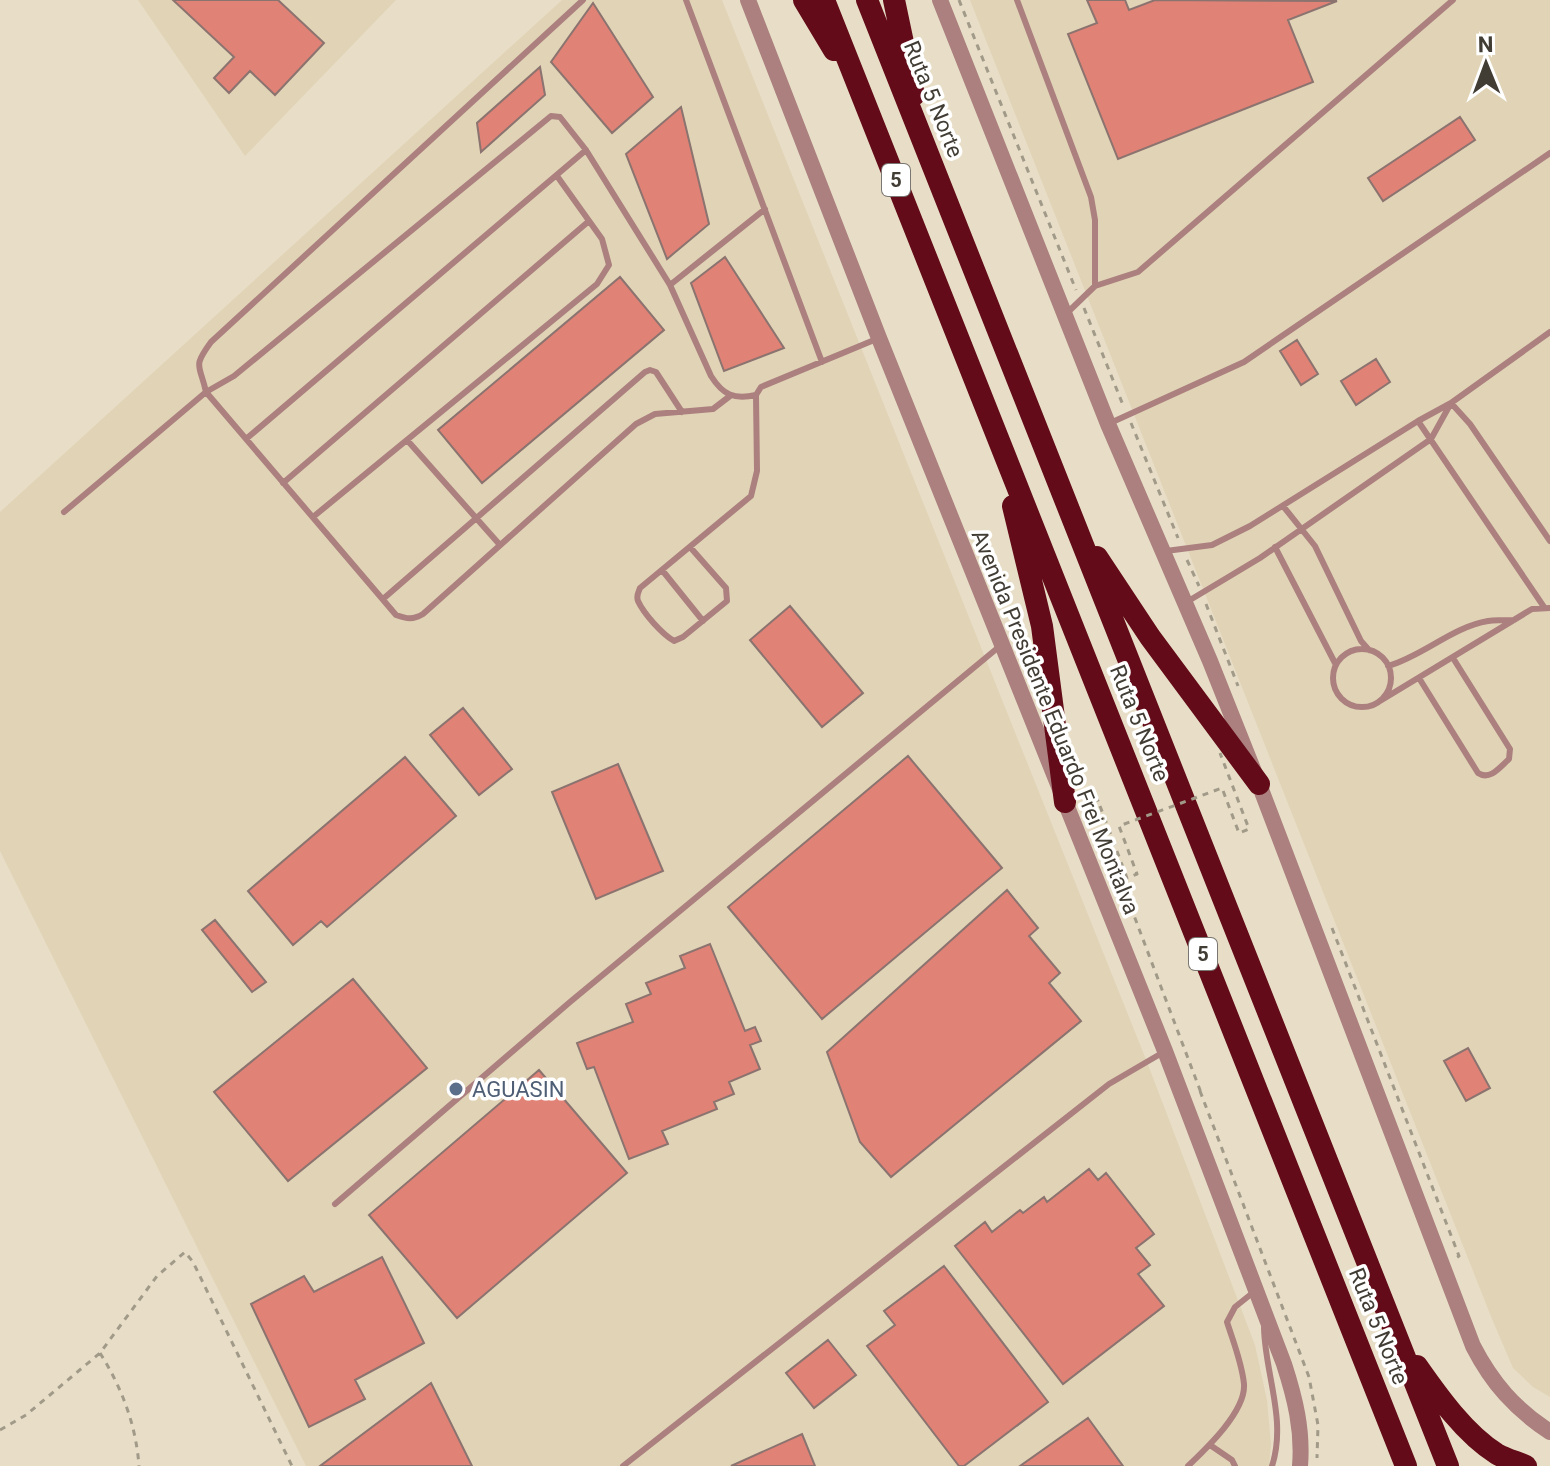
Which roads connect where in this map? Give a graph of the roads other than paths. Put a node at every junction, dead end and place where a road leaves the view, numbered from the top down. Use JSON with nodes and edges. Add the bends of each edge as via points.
{"nodes":[{"id":1,"x":583,"y":0,"type":"edge"},
{"id":2,"x":686,"y":0,"type":"edge"},
{"id":3,"x":748,"y":0,"type":"edge"},
{"id":4,"x":804,"y":0,"type":"edge"},
{"id":5,"x":824,"y":0,"type":"edge"},
{"id":6,"x":867,"y":0,"type":"edge"},
{"id":7,"x":894,"y":0,"type":"edge"},
{"id":8,"x":940,"y":0,"type":"edge"},
{"id":9,"x":1017,"y":0,"type":"edge"},
{"id":10,"x":1453,"y":0,"type":"edge"},
{"id":11,"x":859,"y":87,"type":"junction"},
{"id":12,"x":921,"y":135,"type":"junction"},
{"id":13,"x":586,"y":150,"type":"junction"},
{"id":14,"x":1550,"y":153,"type":"edge"},
{"id":15,"x":557,"y":176,"type":"junction"},
{"id":16,"x":765,"y":209,"type":"junction"},
{"id":17,"x":589,"y":221,"type":"junction"},
{"id":18,"x":670,"y":285,"type":"junction"},
{"id":19,"x":1095,"y":286,"type":"junction"},
{"id":20,"x":1064,"y":316,"type":"junction"},
{"id":21,"x":1550,"y":332,"type":"edge"},
{"id":22,"x":879,"y":338,"type":"junction"},
{"id":23,"x":822,"y":362,"type":"junction"},
{"id":24,"x":206,"y":392,"type":"junction"},
{"id":25,"x":756,"y":395,"type":"junction"},
{"id":26,"x":730,"y":396,"type":"junction"},
{"id":27,"x":1451,"y":403,"type":"junction"},
{"id":28,"x":682,"y":412,"type":"junction"},
{"id":29,"x":1418,"y":421,"type":"junction"},
{"id":30,"x":1108,"y":424,"type":"junction"},
{"id":31,"x":246,"y":439,"type":"junction"},
{"id":32,"x":1431,"y":439,"type":"junction"},
{"id":33,"x":407,"y":440,"type":"junction"},
{"id":34,"x":1000,"y":442,"type":"junction"},
{"id":35,"x":283,"y":483,"type":"junction"},
{"id":36,"x":1283,"y":506,"type":"junction"},
{"id":37,"x":64,"y":512,"type":"dead end"},
{"id":38,"x":313,"y":517,"type":"junction"},
{"id":39,"x":475,"y":518,"type":"junction"},
{"id":40,"x":1072,"y":518,"type":"junction"},
{"id":41,"x":1302,"y":529,"type":"junction"},
{"id":42,"x":1550,"y":541,"type":"edge"},
{"id":43,"x":500,"y":545,"type":"junction"},
{"id":44,"x":690,"y":547,"type":"junction"},
{"id":45,"x":1275,"y":547,"type":"junction"},
{"id":46,"x":1163,"y":551,"type":"junction"},
{"id":47,"x":662,"y":570,"type":"junction"},
{"id":48,"x":383,"y":599,"type":"junction"},
{"id":49,"x":1185,"y":603,"type":"junction"},
{"id":50,"x":1547,"y":608,"type":"edge"},
{"id":51,"x":1517,"y":619,"type":"junction"},
{"id":52,"x":703,"y":621,"type":"junction"},
{"id":53,"x":1001,"y":645,"type":"junction"},
{"id":54,"x":1369,"y":650,"type":"junction"},
{"id":55,"x":1453,"y":658,"type":"junction"},
{"id":56,"x":1336,"y":665,"type":"junction"},
{"id":57,"x":1388,"y":666,"type":"junction"},
{"id":58,"x":1419,"y":678,"type":"junction"},
{"id":59,"x":1380,"y":701,"type":"junction"},
{"id":60,"x":1259,"y":784,"type":"junction"},
{"id":61,"x":1065,"y":802,"type":"junction"},
{"id":62,"x":1165,"y":1051,"type":"junction"},
{"id":63,"x":335,"y":1204,"type":"dead end"},
{"id":64,"x":1255,"y":1290,"type":"junction"},
{"id":65,"x":1264,"y":1313,"type":"junction"},
{"id":66,"x":1399,"y":1342,"type":"junction"},
{"id":67,"x":1550,"y":1432,"type":"edge"},
{"id":68,"x":1210,"y":1445,"type":"junction"},
{"id":69,"x":623,"y":1466,"type":"edge"},
{"id":70,"x":1188,"y":1466,"type":"edge"},
{"id":71,"x":1235,"y":1466,"type":"edge"},
{"id":72,"x":1272,"y":1466,"type":"edge"},
{"id":73,"x":1300,"y":1466,"type":"edge"},
{"id":74,"x":1406,"y":1466,"type":"edge"},
{"id":75,"x":1448,"y":1466,"type":"edge"},
{"id":76,"x":1526,"y":1466,"type":"edge"}],
"edges":[{"from":1,"to":24,"type":"lane","via":[[211,342],[198,371]]},
{"from":2,"to":16,"type":"lane"},
{"from":3,"to":22,"type":"street","name":"Avenida Presidente Eduardo Frei Montalva"},
{"from":4,"to":11,"type":"highway"},
{"from":5,"to":11,"type":"highway","name":"Ruta 5 Norte","number":"5"},
{"from":6,"to":12,"type":"highway","name":"Ruta 5 Norte","number":"5"},
{"from":7,"to":12,"type":"highway"},
{"from":8,"to":20,"type":"street"},
{"from":9,"to":19,"type":"lane","via":[[1091,197]]},
{"from":10,"to":19,"type":"lane","via":[[1138,272]]},
{"from":11,"to":34,"type":"highway","name":"Ruta 5 Norte","number":"5"},
{"from":12,"to":40,"type":"highway","name":"Ruta 5 Norte","number":"5"},
{"from":13,"to":15,"type":"lane"},
{"from":13,"to":18,"type":"lane"},
{"from":13,"to":24,"type":"lane","via":[[560,117],[541,121],[234,376]]},
{"from":14,"to":30,"type":"lane","via":[[1244,362]]},
{"from":15,"to":17,"type":"lane"},
{"from":15,"to":31,"type":"lane"},
{"from":16,"to":18,"type":"lane"},
{"from":16,"to":23,"type":"lane"},
{"from":17,"to":33,"type":"lane","via":[[602,239],[609,265],[597,284]]},
{"from":17,"to":35,"type":"lane"},
{"from":18,"to":26,"type":"lane","via":[[711,376]]},
{"from":19,"to":20,"type":"lane"},
{"from":20,"to":30,"type":"street"},
{"from":21,"to":27,"type":"lane"},
{"from":22,"to":23,"type":"lane"},
{"from":22,"to":53,"type":"street","name":"Avenida Presidente Eduardo Frei Montalva"},
{"from":23,"to":25,"type":"lane","via":[[761,387]]},
{"from":24,"to":31,"type":"lane"},
{"from":24,"to":37,"type":"lane"},
{"from":25,"to":26,"type":"lane"},
{"from":25,"to":44,"type":"lane","via":[[757,471],[751,496]]},
{"from":26,"to":28,"type":"lane","via":[[713,409]]},
{"from":27,"to":29,"type":"lane"},
{"from":27,"to":32,"type":"lane"},
{"from":27,"to":42,"type":"lane"},
{"from":28,"to":39,"type":"lane","via":[[656,372],[645,372]]},
{"from":28,"to":43,"type":"lane","via":[[655,414],[636,424]]},
{"from":29,"to":32,"type":"lane"},
{"from":29,"to":36,"type":"lane"},
{"from":30,"to":46,"type":"street"},
{"from":31,"to":35,"type":"lane"},
{"from":32,"to":41,"type":"lane"},
{"from":32,"to":50,"type":"lane"},
{"from":33,"to":38,"type":"lane"},
{"from":33,"to":39,"type":"lane"},
{"from":34,"to":61,"type":"highway","via":[[1042,626]]},
{"from":34,"to":74,"type":"highway","name":"Ruta 5 Norte","number":"5"},
{"from":35,"to":38,"type":"lane"},
{"from":36,"to":41,"type":"lane"},
{"from":36,"to":46,"type":"lane","via":[[1212,545]]},
{"from":38,"to":48,"type":"lane"},
{"from":39,"to":43,"type":"lane"},
{"from":39,"to":48,"type":"lane"},
{"from":40,"to":60,"type":"highway","via":[[1150,637]]},
{"from":40,"to":66,"type":"highway","name":"Ruta 5 Norte","number":"5"},
{"from":41,"to":45,"type":"lane"},
{"from":41,"to":54,"type":"lane"},
{"from":43,"to":48,"type":"lane","via":[[416,618],[396,615]]},
{"from":44,"to":47,"type":"lane"},
{"from":44,"to":52,"type":"lane","via":[[728,594],[727,601]]},
{"from":45,"to":49,"type":"lane"},
{"from":45,"to":56,"type":"lane"},
{"from":46,"to":49,"type":"street"},
{"from":47,"to":52,"type":"lane"},
{"from":47,"to":52,"type":"lane","via":[[637,594],[645,610],[674,641]]},
{"from":49,"to":60,"type":"street"},
{"from":50,"to":51,"type":"lane","via":[[1532,609]]},
{"from":51,"to":55,"type":"lane"},
{"from":51,"to":57,"type":"lane","via":[[1474,626]]},
{"from":53,"to":61,"type":"street","name":"Avenida Presidente Eduardo Frei Montalva"},
{"from":53,"to":63,"type":"lane"},
{"from":54,"to":56,"type":"lane","via":[[1344,655]]},
{"from":54,"to":57,"type":"lane"},
{"from":55,"to":58,"type":"lane"},
{"from":55,"to":58,"type":"lane","via":[[1510,749],[1509,759],[1490,776],[1478,773]]},
{"from":56,"to":59,"type":"lane","via":[[1335,690],[1343,700],[1355,706]]},
{"from":57,"to":59,"type":"lane","via":[[1391,678]]},
{"from":58,"to":59,"type":"lane"},
{"from":60,"to":67,"type":"street","via":[[1473,1346],[1504,1395]]},
{"from":61,"to":62,"type":"street","name":"Avenida Presidente Eduardo Frei Montalva"},
{"from":62,"to":64,"type":"street","name":"Avenida Presidente Eduardo Frei Montalva"},
{"from":62,"to":69,"type":"lane","via":[[1109,1084]]},
{"from":64,"to":65,"type":"street","name":"Avenida Presidente Eduardo Frei Montalva"},
{"from":64,"to":68,"type":"lane","via":[[1227,1322],[1243,1397]]},
{"from":65,"to":72,"type":"lane","via":[[1265,1354],[1277,1402]]},
{"from":65,"to":73,"type":"street","name":"Avenida Presidente Eduardo Frei Montalva","via":[[1293,1390],[1302,1440]]},
{"from":66,"to":75,"type":"highway","name":"Ruta 5 Norte","number":"5"},
{"from":66,"to":76,"type":"highway","via":[[1473,1433],[1498,1454]]},
{"from":68,"to":70,"type":"lane"},
{"from":68,"to":71,"type":"lane"}]}
